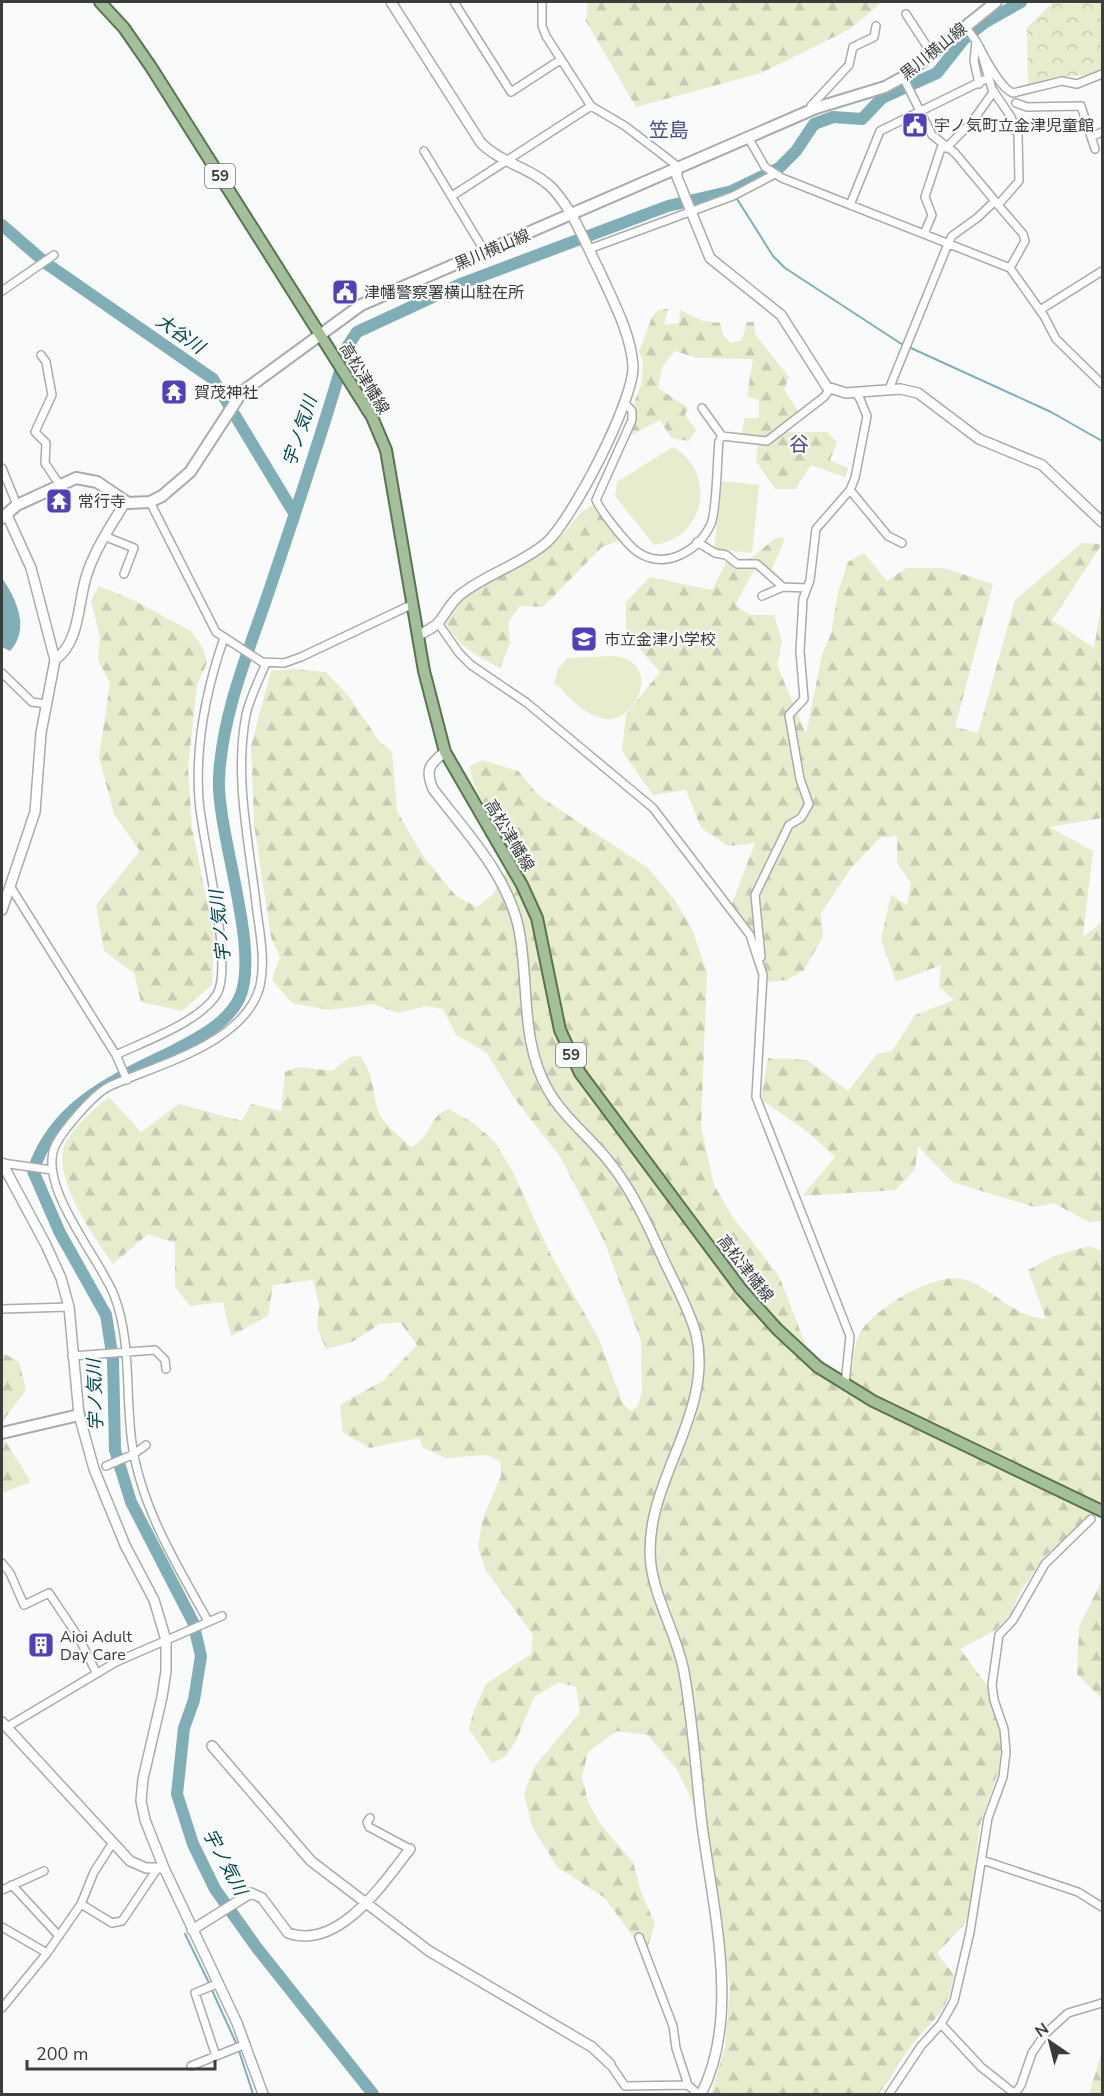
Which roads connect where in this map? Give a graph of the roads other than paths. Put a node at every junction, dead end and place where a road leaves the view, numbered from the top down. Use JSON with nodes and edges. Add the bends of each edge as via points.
{"nodes":[{"id":1,"x":100,"y":2,"type":"edge"},
{"id":2,"x":391,"y":2,"type":"edge"},
{"id":3,"x":454,"y":2,"type":"edge"},
{"id":4,"x":542,"y":2,"type":"edge"},
{"id":5,"x":996,"y":2,"type":"edge"},
{"id":6,"x":906,"y":14,"type":"dead end"},
{"id":7,"x":876,"y":26,"type":"dead end"},
{"id":8,"x":972,"y":36,"type":"junction"},
{"id":9,"x":932,"y":54,"type":"junction"},
{"id":10,"x":560,"y":60,"type":"junction"},
{"id":11,"x":1102,"y":74,"type":"edge"},
{"id":12,"x":988,"y":78,"type":"junction"},
{"id":13,"x":906,"y":83,"type":"junction"},
{"id":14,"x":979,"y":84,"type":"junction"},
{"id":15,"x":994,"y":91,"type":"junction"},
{"id":16,"x":1013,"y":93,"type":"junction"},
{"id":17,"x":1016,"y":103,"type":"junction"},
{"id":18,"x":591,"y":106,"type":"junction"},
{"id":19,"x":1007,"y":110,"type":"junction"},
{"id":20,"x":812,"y":111,"type":"junction"},
{"id":21,"x":920,"y":111,"type":"junction"},
{"id":22,"x":1102,"y":132,"type":"edge"},
{"id":23,"x":1091,"y":137,"type":"junction"},
{"id":24,"x":750,"y":139,"type":"junction"},
{"id":25,"x":944,"y":146,"type":"junction"},
{"id":26,"x":1095,"y":149,"type":"dead end"},
{"id":27,"x":424,"y":151,"type":"dead end"},
{"id":28,"x":505,"y":162,"type":"junction"},
{"id":29,"x":677,"y":170,"type":"junction"},
{"id":30,"x":775,"y":173,"type":"junction"},
{"id":31,"x":452,"y":196,"type":"junction"},
{"id":32,"x":850,"y":205,"type":"junction"},
{"id":33,"x":691,"y":208,"type":"junction"},
{"id":34,"x":571,"y":216,"type":"junction"},
{"id":35,"x":924,"y":234,"type":"junction"},
{"id":36,"x":948,"y":244,"type":"junction"},
{"id":37,"x":485,"y":252,"type":"junction"},
{"id":38,"x":591,"y":253,"type":"junction"},
{"id":39,"x":53,"y":256,"type":"dead end"},
{"id":40,"x":1010,"y":268,"type":"junction"},
{"id":41,"x":1102,"y":271,"type":"edge"},
{"id":42,"x":2,"y":291,"type":"edge"},
{"id":43,"x":1040,"y":310,"type":"junction"},
{"id":44,"x":320,"y":333,"type":"junction"},
{"id":45,"x":41,"y":355,"type":"dead end"},
{"id":46,"x":1102,"y":384,"type":"edge"},
{"id":47,"x":830,"y":389,"type":"junction"},
{"id":48,"x":889,"y":389,"type":"junction"},
{"id":49,"x":855,"y":392,"type":"junction"},
{"id":50,"x":625,"y":404,"type":"junction"},
{"id":51,"x":702,"y":408,"type":"dead end"},
{"id":52,"x":722,"y":436,"type":"junction"},
{"id":53,"x":2,"y":468,"type":"edge"},
{"id":54,"x":59,"y":484,"type":"junction"},
{"id":55,"x":850,"y":490,"type":"junction"},
{"id":56,"x":126,"y":501,"type":"junction"},
{"id":57,"x":150,"y":502,"type":"junction"},
{"id":58,"x":17,"y":505,"type":"junction"},
{"id":59,"x":4,"y":516,"type":"edge"},
{"id":60,"x":1102,"y":522,"type":"edge"},
{"id":61,"x":104,"y":536,"type":"junction"},
{"id":62,"x":697,"y":542,"type":"junction"},
{"id":63,"x":902,"y":543,"type":"dead end"},
{"id":64,"x":124,"y":574,"type":"dead end"},
{"id":65,"x":783,"y":587,"type":"junction"},
{"id":66,"x":807,"y":588,"type":"junction"},
{"id":67,"x":762,"y":596,"type":"dead end"},
{"id":68,"x":413,"y":604,"type":"junction"},
{"id":69,"x":438,"y":623,"type":"junction"},
{"id":70,"x":419,"y":636,"type":"junction"},
{"id":71,"x":227,"y":640,"type":"junction"},
{"id":72,"x":55,"y":660,"type":"junction"},
{"id":73,"x":264,"y":662,"type":"junction"},
{"id":74,"x":2,"y":673,"type":"edge"},
{"id":75,"x":46,"y":704,"type":"junction"},
{"id":76,"x":445,"y":752,"type":"junction"},
{"id":77,"x":10,"y":886,"type":"junction"},
{"id":78,"x":2,"y":910,"type":"edge"},
{"id":79,"x":761,"y":965,"type":"junction"},
{"id":80,"x":116,"y":1055,"type":"junction"},
{"id":81,"x":127,"y":1080,"type":"junction"},
{"id":82,"x":2,"y":1163,"type":"edge"},
{"id":83,"x":52,"y":1170,"type":"junction"},
{"id":84,"x":69,"y":1307,"type":"junction"},
{"id":85,"x":2,"y":1309,"type":"edge"},
{"id":86,"x":125,"y":1352,"type":"junction"},
{"id":87,"x":72,"y":1356,"type":"junction"},
{"id":88,"x":166,"y":1369,"type":"dead end"},
{"id":89,"x":845,"y":1384,"type":"junction"},
{"id":90,"x":79,"y":1415,"type":"junction"},
{"id":91,"x":2,"y":1433,"type":"edge"},
{"id":92,"x":146,"y":1445,"type":"dead end"},
{"id":93,"x":133,"y":1455,"type":"junction"},
{"id":94,"x":106,"y":1466,"type":"dead end"},
{"id":95,"x":1102,"y":1511,"type":"edge"},
{"id":96,"x":1091,"y":1519,"type":"dead end"},
{"id":97,"x":2,"y":1563,"type":"edge"},
{"id":98,"x":222,"y":1616,"type":"dead end"},
{"id":99,"x":207,"y":1622,"type":"junction"},
{"id":100,"x":166,"y":1640,"type":"junction"},
{"id":101,"x":96,"y":1672,"type":"junction"},
{"id":102,"x":4,"y":1724,"type":"edge"},
{"id":103,"x":212,"y":1746,"type":"dead end"},
{"id":104,"x":370,"y":1818,"type":"dead end"},
{"id":105,"x":112,"y":1844,"type":"junction"},
{"id":106,"x":410,"y":1849,"type":"joint"},
{"id":107,"x":982,"y":1860,"type":"junction"},
{"id":108,"x":160,"y":1868,"type":"junction"},
{"id":109,"x":44,"y":1871,"type":"dead end"},
{"id":110,"x":12,"y":1885,"type":"junction"},
{"id":111,"x":2,"y":1890,"type":"edge"},
{"id":112,"x":81,"y":1904,"type":"junction"},
{"id":113,"x":366,"y":1905,"type":"junction"},
{"id":114,"x":1102,"y":1907,"type":"edge"},
{"id":115,"x":2,"y":1927,"type":"edge"},
{"id":116,"x":192,"y":1930,"type":"junction"},
{"id":117,"x":58,"y":1936,"type":"junction"},
{"id":118,"x":639,"y":1937,"type":"dead end"},
{"id":119,"x":47,"y":1953,"type":"junction"},
{"id":120,"x":219,"y":1983,"type":"junction"},
{"id":121,"x":1102,"y":2003,"type":"edge"},
{"id":122,"x":2,"y":2008,"type":"edge"},
{"id":123,"x":941,"y":2024,"type":"junction"},
{"id":124,"x":246,"y":2044,"type":"junction"},
{"id":125,"x":216,"y":2056,"type":"junction"},
{"id":126,"x":610,"y":2064,"type":"joint"},
{"id":127,"x":191,"y":2066,"type":"dead end"},
{"id":128,"x":688,"y":2085,"type":"junction"},
{"id":129,"x":263,"y":2094,"type":"edge"},
{"id":130,"x":699,"y":2094,"type":"edge"},
{"id":131,"x":889,"y":2094,"type":"edge"}],
"edges":[{"from":1,"to":44,"type":"main road","name":"高松津幡線","number":"59","via":[[151,67]]},
{"from":2,"to":28,"type":"street","via":[[472,130],[491,153]]},
{"from":3,"to":10,"type":"street","via":[[511,92]]},
{"from":4,"to":10,"type":"street","via":[[542,26]]},
{"from":5,"to":8,"type":"main road","name":"黒川横山線"},
{"from":6,"to":9,"type":"street"},
{"from":7,"to":20,"type":"street","via":[[874,37],[853,46],[849,65],[811,106]]},
{"from":8,"to":9,"type":"main road","name":"黒川横山線"},
{"from":8,"to":12,"type":"street"},
{"from":8,"to":14,"type":"street"},
{"from":8,"to":16,"type":"street","via":[[1003,85]]},
{"from":9,"to":13,"type":"main road","name":"黒川横山線"},
{"from":10,"to":18,"type":"street"},
{"from":11,"to":16,"type":"street","via":[[1077,84],[1062,81]]},
{"from":12,"to":14,"type":"street"},
{"from":12,"to":15,"type":"street"},
{"from":13,"to":20,"type":"main road","name":"黒川横山線"},
{"from":13,"to":21,"type":"street"},
{"from":14,"to":21,"type":"street"},
{"from":15,"to":19,"type":"street"},
{"from":15,"to":25,"type":"street","via":[[972,122]]},
{"from":16,"to":17,"type":"street"},
{"from":17,"to":19,"type":"street"},
{"from":17,"to":23,"type":"street","via":[[1026,107],[1081,105]]},
{"from":18,"to":28,"type":"street"},
{"from":18,"to":29,"type":"street","via":[[625,126],[676,165]]},
{"from":19,"to":40,"type":"street","via":[[1018,135],[1019,181],[998,205],[1025,241]]},
{"from":20,"to":24,"type":"main road","name":"黒川横山線"},
{"from":21,"to":25,"type":"street","via":[[932,135]]},
{"from":21,"to":32,"type":"street","via":[[880,131]]},
{"from":22,"to":23,"type":"street"},
{"from":23,"to":26,"type":"street"},
{"from":24,"to":29,"type":"main road","name":"黒川横山線"},
{"from":24,"to":30,"type":"street","via":[[765,167]]},
{"from":25,"to":35,"type":"street","via":[[925,197],[932,215]]},
{"from":25,"to":36,"type":"street","via":[[955,153],[995,201],[952,236]]},
{"from":27,"to":31,"type":"street"},
{"from":28,"to":31,"type":"street"},
{"from":28,"to":34,"type":"street","via":[[533,174],[553,189]]},
{"from":29,"to":33,"type":"street"},
{"from":29,"to":34,"type":"main road","name":"黒川横山線"},
{"from":30,"to":32,"type":"street"},
{"from":30,"to":33,"type":"street","via":[[735,195]]},
{"from":31,"to":37,"type":"street"},
{"from":32,"to":35,"type":"street"},
{"from":33,"to":38,"type":"street"},
{"from":33,"to":47,"type":"street","via":[[710,258],[781,315]]},
{"from":34,"to":37,"type":"main road","name":"黒川横山線"},
{"from":34,"to":38,"type":"street"},
{"from":35,"to":36,"type":"street"},
{"from":36,"to":40,"type":"street"},
{"from":36,"to":48,"type":"street"},
{"from":37,"to":44,"type":"main road","name":"黒川横山線","via":[[361,305]]},
{"from":38,"to":50,"type":"street","via":[[631,353],[631,385]]},
{"from":39,"to":42,"type":"street"},
{"from":40,"to":43,"type":"street"},
{"from":41,"to":43,"type":"street"},
{"from":43,"to":46,"type":"street","via":[[1056,339]]},
{"from":44,"to":57,"type":"main road","name":"黒川横山線","via":[[247,388],[190,472]]},
{"from":44,"to":68,"type":"main road","name":"高松津幡線","number":"59","via":[[372,417],[386,450]]},
{"from":45,"to":54,"type":"street","via":[[52,395],[35,432],[46,444],[45,463]]},
{"from":47,"to":49,"type":"street"},
{"from":47,"to":52,"type":"street","via":[[767,441]]},
{"from":48,"to":49,"type":"street"},
{"from":48,"to":60,"type":"street","via":[[918,393],[979,438],[1042,465]]},
{"from":49,"to":55,"type":"street","via":[[867,416]]},
{"from":50,"to":62,"type":"street","via":[[632,411],[632,420],[597,493],[597,503],[636,551],[647,557],[663,560],[678,556]]},
{"from":50,"to":69,"type":"street","via":[[556,533],[537,550],[461,595],[447,607]]},
{"from":51,"to":52,"type":"street"},
{"from":52,"to":62,"type":"street","via":[[712,523]]},
{"from":53,"to":58,"type":"street"},
{"from":54,"to":56,"type":"main road","via":[[86,478]]},
{"from":54,"to":58,"type":"main road"},
{"from":55,"to":63,"type":"street","via":[[888,536]]},
{"from":55,"to":66,"type":"street","via":[[816,529]]},
{"from":56,"to":57,"type":"main road"},
{"from":56,"to":61,"type":"street"},
{"from":57,"to":71,"type":"street","via":[[216,632]]},
{"from":58,"to":59,"type":"main road"},
{"from":59,"to":72,"type":"street","via":[[31,568]]},
{"from":61,"to":64,"type":"street","via":[[134,548]]},
{"from":61,"to":72,"type":"street","via":[[83,585],[80,613],[68,645]]},
{"from":62,"to":65,"type":"street","via":[[737,564],[757,564]]},
{"from":65,"to":66,"type":"street"},
{"from":65,"to":67,"type":"street"},
{"from":66,"to":79,"type":"street","via":[[800,651],[804,699],[789,715],[800,779],[809,804],[801,818],[789,825],[755,895]]},
{"from":68,"to":70,"type":"main road","name":"高松津幡線","number":"59"},
{"from":68,"to":73,"type":"street","via":[[301,657],[284,663]]},
{"from":69,"to":70,"type":"street"},
{"from":69,"to":79,"type":"street","via":[[471,665],[526,703],[657,812],[750,935]]},
{"from":70,"to":76,"type":"main road","name":"高松津幡線","number":"59"},
{"from":71,"to":73,"type":"street"},
{"from":71,"to":80,"type":"street","via":[[211,679],[198,772],[204,845],[222,952],[220,986],[206,1006],[182,1024]]},
{"from":72,"to":75,"type":"street"},
{"from":73,"to":81,"type":"street","via":[[246,714],[242,765],[262,954],[260,986],[235,1025],[210,1043]]},
{"from":74,"to":75,"type":"street","via":[[32,702]]},
{"from":75,"to":77,"type":"street","via":[[35,812]]},
{"from":76,"to":89,"type":"main road","name":"高松津幡線","number":"59","via":[[537,918],[560,1030],[580,1073],[741,1289],[818,1367]]},
{"from":76,"to":130,"type":"street","via":[[432,762],[429,778],[433,789],[490,864],[510,903],[522,948],[529,1033],[538,1070],[549,1092],[633,1196],[696,1334],[694,1401],[655,1508],[650,1553],[654,1581],[684,1669],[722,1987],[713,2071]]},
{"from":77,"to":78,"type":"street"},
{"from":77,"to":80,"type":"street"},
{"from":79,"to":89,"type":"street","via":[[756,1097],[850,1336]]},
{"from":80,"to":81,"type":"street"},
{"from":81,"to":83,"type":"street","via":[[105,1089],[77,1116],[56,1143]]},
{"from":82,"to":83,"type":"street"},
{"from":82,"to":84,"type":"street","via":[[46,1245]]},
{"from":83,"to":86,"type":"street","via":[[53,1183],[113,1292]]},
{"from":84,"to":85,"type":"street"},
{"from":84,"to":87,"type":"street"},
{"from":86,"to":87,"type":"street"},
{"from":86,"to":88,"type":"street","via":[[154,1350],[165,1359]]},
{"from":86,"to":93,"type":"street"},
{"from":87,"to":90,"type":"street"},
{"from":89,"to":95,"type":"main road","name":"高松津幡線","number":"59","via":[[937,1433]]},
{"from":90,"to":91,"type":"main road"},
{"from":90,"to":100,"type":"street","via":[[110,1513],[154,1600]]},
{"from":92,"to":93,"type":"street"},
{"from":93,"to":94,"type":"street"},
{"from":93,"to":99,"type":"street","via":[[150,1511]]},
{"from":96,"to":107,"type":"street","via":[[1045,1564],[1013,1620],[999,1635],[992,1685],[1006,1752],[1003,1777],[987,1818]]},
{"from":97,"to":101,"type":"street","via":[[24,1605],[49,1593]]},
{"from":98,"to":99,"type":"street"},
{"from":99,"to":100,"type":"street"},
{"from":100,"to":101,"type":"street"},
{"from":100,"to":108,"type":"street","via":[[162,1697],[147,1754],[141,1801]]},
{"from":101,"to":102,"type":"street"},
{"from":102,"to":105,"type":"street"},
{"from":103,"to":113,"type":"street","via":[[311,1861]]},
{"from":104,"to":106,"type":"street","via":[[369,1827]]},
{"from":105,"to":108,"type":"street","via":[[138,1865]]},
{"from":105,"to":112,"type":"street","via":[[94,1872]]},
{"from":106,"to":113,"type":"street"},
{"from":107,"to":114,"type":"street","via":[[1078,1892]]},
{"from":107,"to":123,"type":"street","via":[[954,2001]]},
{"from":108,"to":112,"type":"street","via":[[122,1921],[112,1923]]},
{"from":108,"to":116,"type":"street"},
{"from":109,"to":110,"type":"street"},
{"from":110,"to":111,"type":"street"},
{"from":110,"to":117,"type":"street"},
{"from":112,"to":117,"type":"street"},
{"from":113,"to":116,"type":"street","via":[[325,1932],[295,1935],[283,1929],[259,1895],[251,1893]]},
{"from":113,"to":126,"type":"street","via":[[429,1951],[592,2047]]},
{"from":115,"to":119,"type":"street"},
{"from":116,"to":120,"type":"street"},
{"from":117,"to":119,"type":"street"},
{"from":118,"to":128,"type":"street","via":[[673,2026]]},
{"from":119,"to":122,"type":"street"},
{"from":120,"to":124,"type":"street"},
{"from":120,"to":125,"type":"street","via":[[195,1993]]},
{"from":121,"to":123,"type":"street","via":[[1068,2013],[1045,2034],[1032,2053],[1015,2094],[981,2067]]},
{"from":123,"to":131,"type":"street"},
{"from":124,"to":125,"type":"street"},
{"from":124,"to":129,"type":"street"},
{"from":125,"to":127,"type":"street"},
{"from":126,"to":128,"type":"street","via":[[620,2082],[631,2088]]},
{"from":128,"to":130,"type":"street"}]}
